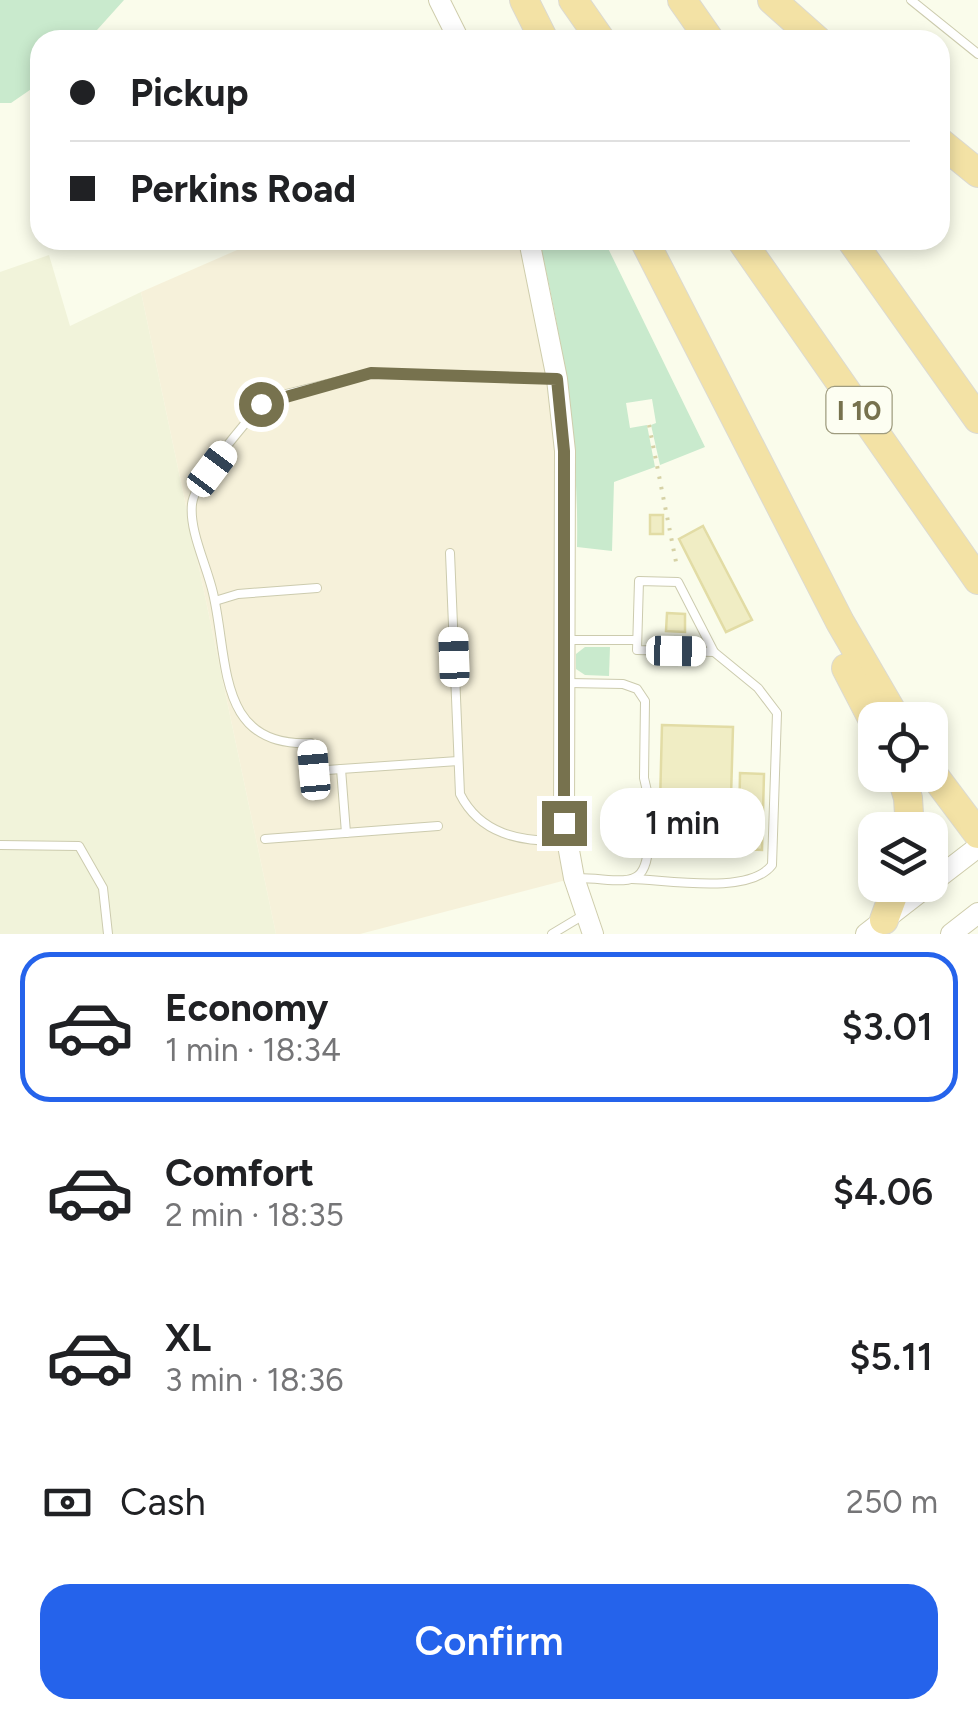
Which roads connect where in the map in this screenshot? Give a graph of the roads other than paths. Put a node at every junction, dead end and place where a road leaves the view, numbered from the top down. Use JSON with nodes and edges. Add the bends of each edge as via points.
{"nodes":[{"id":1,"x":439,"y":0,"type":"edge"},
{"id":2,"x":524,"y":0,"type":"edge"},
{"id":3,"x":573,"y":0,"type":"edge"},
{"id":4,"x":682,"y":0,"type":"edge"},
{"id":5,"x":772,"y":0,"type":"edge"},
{"id":6,"x":911,"y":0,"type":"edge"},
{"id":7,"x":454,"y":30,"type":"edge"},
{"id":8,"x":539,"y":30,"type":"edge"},
{"id":9,"x":594,"y":30,"type":"edge"},
{"id":10,"x":703,"y":30,"type":"edge"},
{"id":11,"x":806,"y":30,"type":"edge"},
{"id":12,"x":948,"y":30,"type":"edge"},
{"id":13,"x":950,"y":31,"type":"edge"},
{"id":14,"x":978,"y":54,"type":"edge"},
{"id":15,"x":950,"y":150,"type":"edge"},
{"id":16,"x":978,"y":173,"type":"edge"},
{"id":17,"x":531,"y":250,"type":"edge"},
{"id":18,"x":649,"y":250,"type":"edge"},
{"id":19,"x":747,"y":250,"type":"edge"},
{"id":20,"x":858,"y":250,"type":"edge"},
{"id":21,"x":710,"y":371,"type":"junction"},
{"id":22,"x":557,"y":379,"type":"junction"},
{"id":23,"x":978,"y":420,"type":"edge"},
{"id":24,"x":450,"y":553,"type":"dead end"},
{"id":25,"x":978,"y":580,"type":"edge"},
{"id":26,"x":317,"y":588,"type":"dead end"},
{"id":27,"x":215,"y":601,"type":"junction"},
{"id":28,"x":564,"y":640,"type":"junction"},
{"id":29,"x":638,"y":640,"type":"junction"},
{"id":30,"x":714,"y":652,"type":"junction"},
{"id":31,"x":564,"y":683,"type":"junction"},
{"id":32,"x":864,"y":702,"type":"edge"},
{"id":33,"x":887,"y":702,"type":"edge"},
{"id":34,"x":458,"y":761,"type":"junction"},
{"id":35,"x":340,"y":768,"type":"junction"},
{"id":36,"x":946,"y":792,"type":"edge"},
{"id":37,"x":650,"y":804,"type":"dead end"},
{"id":38,"x":438,"y":826,"type":"dead end"},
{"id":39,"x":346,"y":834,"type":"junction"},
{"id":40,"x":649,"y":834,"type":"dead end"},
{"id":41,"x":978,"y":834,"type":"edge"},
{"id":42,"x":265,"y":839,"type":"dead end"},
{"id":43,"x":567,"y":840,"type":"junction"},
{"id":44,"x":0,"y":845,"type":"edge"},
{"id":45,"x":978,"y":847,"type":"edge"},
{"id":46,"x":948,"y":870,"type":"edge"},
{"id":47,"x":574,"y":878,"type":"junction"},
{"id":48,"x":632,"y":879,"type":"junction"},
{"id":49,"x":888,"y":902,"type":"edge"},
{"id":50,"x":906,"y":902,"type":"edge"},
{"id":51,"x":586,"y":913,"type":"junction"},
{"id":52,"x":978,"y":913,"type":"edge"},
{"id":53,"x":875,"y":927,"type":"edge"},
{"id":54,"x":108,"y":934,"type":"edge"},
{"id":55,"x":552,"y":934,"type":"edge"},
{"id":56,"x":594,"y":934,"type":"edge"},
{"id":57,"x":951,"y":934,"type":"edge"}],
"edges":[{"from":1,"to":7,"type":"main road"},
{"from":2,"to":8,"type":"highway"},
{"from":3,"to":9,"type":"highway"},
{"from":4,"to":10,"type":"highway"},
{"from":5,"to":11,"type":"highway"},
{"from":6,"to":12,"type":"lane"},
{"from":13,"to":14,"type":"lane"},
{"from":15,"to":16,"type":"highway"},
{"from":17,"to":22,"type":"main road"},
{"from":18,"to":21,"type":"highway"},
{"from":19,"to":25,"type":"highway","number":"I 10"},
{"from":20,"to":23,"type":"highway"},
{"from":21,"to":32,"type":"highway","via":[[788,556]]},
{"from":21,"to":33,"type":"highway"},
{"from":22,"to":27,"type":"lane","via":[[371,373],[261,404],[192,504]]},
{"from":22,"to":28,"type":"main road","via":[[564,451]]},
{"from":24,"to":34,"type":"lane"},
{"from":26,"to":27,"type":"lane"},
{"from":27,"to":35,"type":"lane","via":[[240,714],[272,740],[311,743],[314,770]]},
{"from":28,"to":29,"type":"lane"},
{"from":28,"to":31,"type":"main road"},
{"from":29,"to":30,"type":"lane","via":[[637,650]]},
{"from":29,"to":30,"type":"lane","via":[[639,582],[678,582]]},
{"from":30,"to":48,"type":"lane","via":[[777,713],[772,865],[764,876],[742,882]]},
{"from":31,"to":37,"type":"lane","via":[[637,689],[645,701]]},
{"from":31,"to":43,"type":"main road"},
{"from":34,"to":35,"type":"lane"},
{"from":34,"to":43,"type":"lane","via":[[460,794],[470,815],[515,838]]},
{"from":35,"to":39,"type":"lane"},
{"from":36,"to":41,"type":"highway"},
{"from":38,"to":39,"type":"lane"},
{"from":39,"to":42,"type":"lane"},
{"from":40,"to":48,"type":"lane","via":[[648,865]]},
{"from":43,"to":47,"type":"main road"},
{"from":44,"to":54,"type":"lane","via":[[78,846],[102,888]]},
{"from":45,"to":46,"type":"main road"},
{"from":47,"to":48,"type":"lane"},
{"from":47,"to":51,"type":"main road"},
{"from":49,"to":53,"type":"highway"},
{"from":50,"to":53,"type":"main road"},
{"from":51,"to":55,"type":"lane"},
{"from":51,"to":56,"type":"main road"},
{"from":52,"to":57,"type":"main road"}]}
